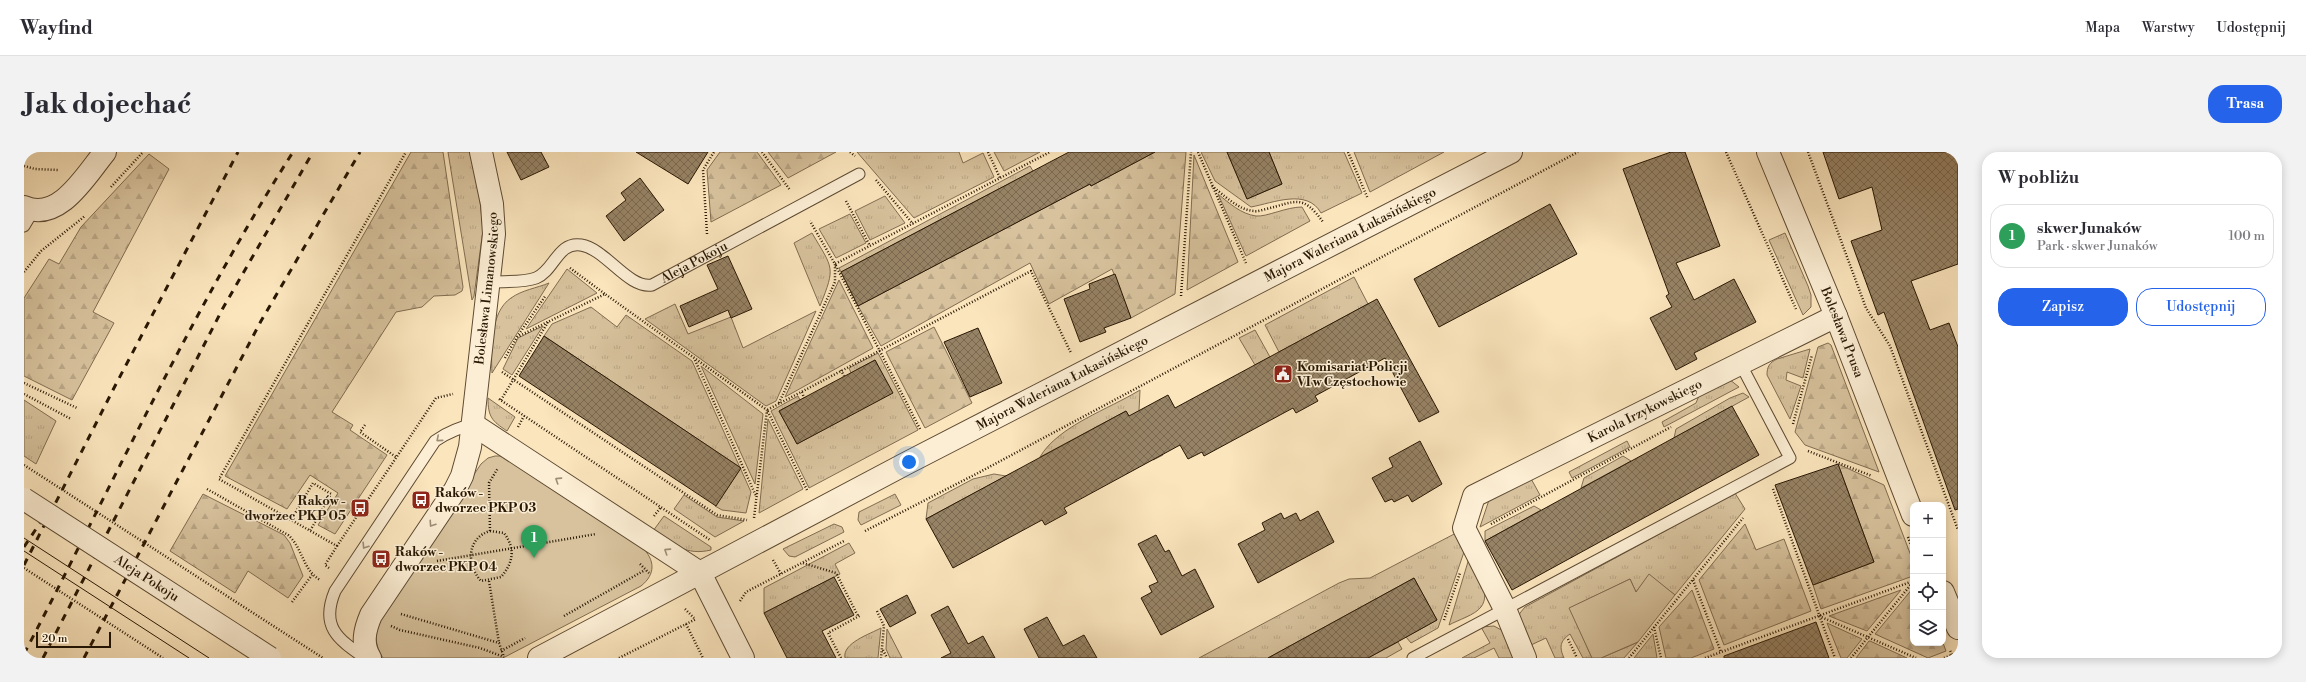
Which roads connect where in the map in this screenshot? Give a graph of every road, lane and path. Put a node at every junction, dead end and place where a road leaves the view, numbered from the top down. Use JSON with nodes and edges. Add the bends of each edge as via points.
{"nodes":[{"id":1,"x":105,"y":152,"type":"edge"},
{"id":2,"x":406,"y":152,"type":"edge"},
{"id":3,"x":481,"y":152,"type":"edge"},
{"id":4,"x":714,"y":152,"type":"edge"},
{"id":5,"x":762,"y":152,"type":"edge"},
{"id":6,"x":850,"y":152,"type":"edge"},
{"id":7,"x":988,"y":152,"type":"edge"},
{"id":8,"x":1050,"y":152,"type":"edge"},
{"id":9,"x":1191,"y":152,"type":"edge"},
{"id":10,"x":1198,"y":152,"type":"edge"},
{"id":11,"x":1348,"y":152,"type":"edge"},
{"id":12,"x":1511,"y":152,"type":"edge"},
{"id":13,"x":1578,"y":152,"type":"edge"},
{"id":14,"x":1726,"y":152,"type":"edge"},
{"id":15,"x":1768,"y":152,"type":"edge"},
{"id":16,"x":1808,"y":152,"type":"edge"},
{"id":17,"x":858,"y":159,"type":"dead end"},
{"id":18,"x":24,"y":166,"type":"edge"},
{"id":19,"x":65,"y":168,"type":"dead end"},
{"id":20,"x":859,"y":174,"type":"dead end"},
{"id":21,"x":873,"y":176,"type":"dead end"},
{"id":22,"x":1000,"y":178,"type":"junction"},
{"id":23,"x":838,"y":186,"type":"junction"},
{"id":24,"x":1212,"y":186,"type":"junction"},
{"id":25,"x":1374,"y":196,"type":"dead end"},
{"id":26,"x":1368,"y":199,"type":"junction"},
{"id":27,"x":1362,"y":203,"type":"dead end"},
{"id":28,"x":801,"y":205,"type":"junction"},
{"id":29,"x":27,"y":215,"type":"edge"},
{"id":30,"x":1330,"y":219,"type":"dead end"},
{"id":31,"x":1323,"y":223,"type":"junction"},
{"id":32,"x":913,"y":224,"type":"junction"},
{"id":33,"x":1318,"y":225,"type":"dead end"},
{"id":34,"x":870,"y":246,"type":"junction"},
{"id":35,"x":709,"y":254,"type":"junction"},
{"id":36,"x":1252,"y":260,"type":"dead end"},
{"id":37,"x":835,"y":264,"type":"junction"},
{"id":38,"x":1246,"y":264,"type":"junction"},
{"id":39,"x":565,"y":265,"type":"dead end"},
{"id":40,"x":1239,"y":267,"type":"dead end"},
{"id":41,"x":490,"y":282,"type":"junction"},
{"id":42,"x":548,"y":291,"type":"dead end"},
{"id":43,"x":605,"y":294,"type":"junction"},
{"id":44,"x":1187,"y":295,"type":"dead end"},
{"id":45,"x":1836,"y":316,"type":"junction"},
{"id":46,"x":1799,"y":317,"type":"dead end"},
{"id":47,"x":549,"y":320,"type":"junction"},
{"id":48,"x":517,"y":337,"type":"junction"},
{"id":49,"x":880,"y":350,"type":"junction"},
{"id":50,"x":1079,"y":352,"type":"dead end"},
{"id":51,"x":1813,"y":352,"type":"dead end"},
{"id":52,"x":695,"y":359,"type":"junction"},
{"id":53,"x":502,"y":363,"type":"dead end"},
{"id":54,"x":1740,"y":363,"type":"junction"},
{"id":55,"x":498,"y":369,"type":"dead end"},
{"id":56,"x":841,"y":370,"type":"junction"},
{"id":57,"x":844,"y":376,"type":"dead end"},
{"id":58,"x":513,"y":379,"type":"junction"},
{"id":59,"x":24,"y":383,"type":"edge"},
{"id":60,"x":458,"y":392,"type":"dead end"},
{"id":61,"x":802,"y":392,"type":"junction"},
{"id":62,"x":24,"y":394,"type":"edge"},
{"id":63,"x":497,"y":398,"type":"dead end"},
{"id":64,"x":804,"y":398,"type":"dead end"},
{"id":65,"x":500,"y":400,"type":"junction"},
{"id":66,"x":779,"y":404,"type":"junction"},
{"id":67,"x":77,"y":408,"type":"dead end"},
{"id":68,"x":767,"y":410,"type":"junction"},
{"id":69,"x":71,"y":420,"type":"dead end"},
{"id":70,"x":365,"y":425,"type":"dead end"},
{"id":71,"x":474,"y":425,"type":"junction"},
{"id":72,"x":1672,"y":426,"type":"dead end"},
{"id":73,"x":1791,"y":432,"type":"dead end"},
{"id":74,"x":922,"y":433,"type":"dead end"},
{"id":75,"x":1804,"y":450,"type":"dead end"},
{"id":76,"x":396,"y":457,"type":"junction"},
{"id":77,"x":501,"y":464,"type":"dead end"},
{"id":78,"x":24,"y":466,"type":"edge"},
{"id":79,"x":1880,"y":478,"type":"dead end"},
{"id":80,"x":207,"y":489,"type":"dead end"},
{"id":81,"x":1773,"y":489,"type":"dead end"},
{"id":82,"x":808,"y":492,"type":"dead end"},
{"id":83,"x":756,"y":496,"type":"junction"},
{"id":84,"x":24,"y":499,"type":"edge"},
{"id":85,"x":1910,"y":507,"type":"edge"},
{"id":86,"x":760,"y":517,"type":"dead end"},
{"id":87,"x":1743,"y":518,"type":"dead end"},
{"id":88,"x":291,"y":520,"type":"junction"},
{"id":89,"x":753,"y":521,"type":"junction"},
{"id":90,"x":1476,"y":523,"type":"junction"},
{"id":91,"x":747,"y":524,"type":"dead end"},
{"id":92,"x":1958,"y":530,"type":"edge"},
{"id":93,"x":310,"y":531,"type":"junction"},
{"id":94,"x":490,"y":531,"type":"junction"},
{"id":95,"x":865,"y":531,"type":"dead end"},
{"id":96,"x":603,"y":533,"type":"dead end"},
{"id":97,"x":844,"y":541,"type":"dead end"},
{"id":98,"x":713,"y":542,"type":"dead end"},
{"id":99,"x":337,"y":546,"type":"junction"},
{"id":100,"x":512,"y":548,"type":"junction"},
{"id":101,"x":771,"y":555,"type":"dead end"},
{"id":102,"x":470,"y":556,"type":"junction"},
{"id":103,"x":429,"y":562,"type":"dead end"},
{"id":104,"x":803,"y":562,"type":"junction"},
{"id":105,"x":1463,"y":567,"type":"dead end"},
{"id":106,"x":24,"y":568,"type":"edge"},
{"id":107,"x":331,"y":569,"type":"dead end"},
{"id":108,"x":645,"y":570,"type":"dead end"},
{"id":109,"x":700,"y":572,"type":"junction"},
{"id":110,"x":781,"y":574,"type":"junction"},
{"id":111,"x":312,"y":575,"type":"junction"},
{"id":112,"x":1693,"y":580,"type":"junction"},
{"id":113,"x":489,"y":581,"type":"junction"},
{"id":114,"x":1910,"y":582,"type":"edge"},
{"id":115,"x":324,"y":583,"type":"dead end"},
{"id":116,"x":1910,"y":585,"type":"edge"},
{"id":117,"x":1946,"y":599,"type":"edge"},
{"id":118,"x":292,"y":602,"type":"dead end"},
{"id":119,"x":737,"y":607,"type":"dead end"},
{"id":120,"x":1505,"y":609,"type":"junction"},
{"id":121,"x":877,"y":611,"type":"dead end"},
{"id":122,"x":397,"y":613,"type":"dead end"},
{"id":123,"x":563,"y":616,"type":"dead end"},
{"id":124,"x":1819,"y":616,"type":"junction"},
{"id":125,"x":696,"y":619,"type":"dead end"},
{"id":126,"x":385,"y":623,"type":"dead end"},
{"id":127,"x":686,"y":624,"type":"junction"},
{"id":128,"x":1442,"y":625,"type":"dead end"},
{"id":129,"x":1654,"y":627,"type":"junction"},
{"id":130,"x":1958,"y":628,"type":"edge"},
{"id":131,"x":529,"y":635,"type":"dead end"},
{"id":132,"x":1868,"y":637,"type":"junction"},
{"id":133,"x":1568,"y":639,"type":"dead end"},
{"id":134,"x":499,"y":644,"type":"junction"},
{"id":135,"x":882,"y":648,"type":"junction"},
{"id":136,"x":501,"y":651,"type":"junction"},
{"id":137,"x":1721,"y":652,"type":"junction"},
{"id":138,"x":1957,"y":653,"type":"dead end"},
{"id":139,"x":1952,"y":655,"type":"dead end"},
{"id":140,"x":164,"y":658,"type":"edge"},
{"id":141,"x":270,"y":658,"type":"edge"},
{"id":142,"x":322,"y":658,"type":"edge"},
{"id":143,"x":365,"y":658,"type":"edge"},
{"id":144,"x":370,"y":658,"type":"edge"},
{"id":145,"x":504,"y":658,"type":"edge"},
{"id":146,"x":539,"y":658,"type":"edge"},
{"id":147,"x":619,"y":658,"type":"edge"},
{"id":148,"x":703,"y":658,"type":"edge"},
{"id":149,"x":744,"y":658,"type":"edge"},
{"id":150,"x":841,"y":658,"type":"edge"},
{"id":151,"x":882,"y":658,"type":"edge"},
{"id":152,"x":887,"y":658,"type":"edge"},
{"id":153,"x":1413,"y":658,"type":"edge"},
{"id":154,"x":1525,"y":658,"type":"edge"},
{"id":155,"x":1577,"y":658,"type":"edge"},
{"id":156,"x":1629,"y":658,"type":"edge"},
{"id":157,"x":1661,"y":658,"type":"edge"},
{"id":158,"x":1705,"y":658,"type":"edge"},
{"id":159,"x":1835,"y":658,"type":"edge"},
{"id":160,"x":1851,"y":658,"type":"edge"},
{"id":161,"x":1916,"y":658,"type":"edge"}],
"edges":[{"from":1,"to":29,"type":"street","via":[[64,200],[49,209]]},
{"from":2,"to":88,"type":"path","via":[[219,479]]},
{"from":3,"to":41,"type":"street","name":"Bolesława Limanowskiego","via":[[492,204],[494,234]]},
{"from":4,"to":35,"type":"path","via":[[703,170]]},
{"from":5,"to":28,"type":"path"},
{"from":6,"to":17,"type":"path"},
{"from":7,"to":22,"type":"path"},
{"from":8,"to":22,"type":"path"},
{"from":9,"to":44,"type":"path","via":[[1181,298]]},
{"from":10,"to":24,"type":"path"},
{"from":11,"to":26,"type":"path"},
{"from":12,"to":109,"type":"street","name":"Majora Waleriana Łukasińskiego"},
{"from":13,"to":95,"type":"path"},
{"from":14,"to":46,"type":"path"},
{"from":15,"to":45,"type":"street","name":"Bolesława Prusa"},
{"from":16,"to":92,"type":"path","via":[[1866,308],[1890,346]]},
{"from":18,"to":19,"type":"path","via":[[48,171]]},
{"from":20,"to":23,"type":"lane","name":"Aleja Pokoju"},
{"from":21,"to":32,"type":"path"},
{"from":22,"to":32,"type":"path"},
{"from":23,"to":28,"type":"lane","name":"Aleja Pokoju"},
{"from":23,"to":34,"type":"path"},
{"from":24,"to":31,"type":"path","via":[[1240,207],[1254,212],[1296,200],[1305,202]]},
{"from":24,"to":38,"type":"path"},
{"from":25,"to":26,"type":"path"},
{"from":26,"to":27,"type":"path"},
{"from":28,"to":35,"type":"lane","name":"Aleja Pokoju"},
{"from":28,"to":37,"type":"path"},
{"from":30,"to":31,"type":"path"},
{"from":31,"to":33,"type":"path"},
{"from":32,"to":34,"type":"path"},
{"from":34,"to":37,"type":"path"},
{"from":35,"to":41,"type":"lane","name":"Aleja Pokoju","via":[[646,286],[592,249],[581,245],[560,252],[546,271],[538,277]]},
{"from":36,"to":38,"type":"path"},
{"from":37,"to":49,"type":"path"},
{"from":37,"to":66,"type":"path","via":[[835,282]]},
{"from":38,"to":40,"type":"path"},
{"from":39,"to":43,"type":"path"},
{"from":41,"to":71,"type":"street","name":"Bolesława Limanowskiego"},
{"from":42,"to":48,"type":"path"},
{"from":43,"to":47,"type":"path"},
{"from":43,"to":52,"type":"path"},
{"from":45,"to":54,"type":"street","name":"Karola Irzykowskiego"},
{"from":45,"to":85,"type":"street","name":"Bolesława Prusa"},
{"from":47,"to":48,"type":"path"},
{"from":47,"to":58,"type":"path"},
{"from":48,"to":53,"type":"path"},
{"from":49,"to":50,"type":"path","via":[[1031,271],[1072,355]]},
{"from":49,"to":56,"type":"path"},
{"from":49,"to":74,"type":"path"},
{"from":51,"to":73,"type":"path"},
{"from":52,"to":68,"type":"path"},
{"from":52,"to":83,"type":"path"},
{"from":54,"to":90,"type":"street","name":"Karola Irzykowskiego","via":[[1474,496]]},
{"from":54,"to":120,"type":"lane","via":[[1790,458]]},
{"from":55,"to":58,"type":"path"},
{"from":56,"to":57,"type":"path"},
{"from":56,"to":61,"type":"path"},
{"from":58,"to":65,"type":"path"},
{"from":58,"to":89,"type":"path","via":[[717,515]]},
{"from":59,"to":67,"type":"path"},
{"from":60,"to":76,"type":"path","via":[[436,398]]},
{"from":61,"to":64,"type":"path"},
{"from":61,"to":66,"type":"path"},
{"from":62,"to":69,"type":"path"},
{"from":63,"to":65,"type":"path"},
{"from":65,"to":98,"type":"path"},
{"from":66,"to":68,"type":"path"},
{"from":68,"to":82,"type":"path"},
{"from":68,"to":83,"type":"path"},
{"from":70,"to":76,"type":"path","via":[[360,432]]},
{"from":109,"to":71,"type":"street","one_way":true},
{"from":71,"to":143,"type":"lane","one_way":true,"via":[[446,433],[435,441],[335,591],[329,612],[330,623],[335,634]]},
{"from":71,"to":144,"type":"street","name":"Bolesława Limanowskiego","one_way":true,"via":[[462,476],[366,626],[364,640]]},
{"from":72,"to":90,"type":"path"},
{"from":75,"to":79,"type":"path"},
{"from":76,"to":99,"type":"path"},
{"from":77,"to":94,"type":"path","via":[[489,482]]},
{"from":78,"to":142,"type":"path","bridge":true},
{"from":80,"to":111,"type":"path","via":[[295,540],[303,562]]},
{"from":81,"to":124,"type":"path"},
{"from":83,"to":89,"type":"path"},
{"from":84,"to":141,"type":"street","name":"Aleja Pokoju","bridge":true},
{"from":86,"to":89,"type":"path"},
{"from":87,"to":112,"type":"path"},
{"from":88,"to":93,"type":"path"},
{"from":88,"to":93,"type":"path","via":[[313,483],[331,494]]},
{"from":89,"to":91,"type":"path"},
{"from":90,"to":120,"type":"street","name":"Karola Irzykowskiego","via":[[1464,528]]},
{"from":93,"to":99,"type":"path"},
{"from":94,"to":100,"type":"path","via":[[504,533]]},
{"from":94,"to":102,"type":"path","via":[[479,535]]},
{"from":96,"to":100,"type":"path"},
{"from":97,"to":104,"type":"path"},
{"from":99,"to":107,"type":"path","via":[[325,565]]},
{"from":100,"to":102,"type":"path"},
{"from":100,"to":113,"type":"path","via":[[512,560],[505,572],[501,577]]},
{"from":101,"to":110,"type":"path"},
{"from":102,"to":103,"type":"path"},
{"from":102,"to":113,"type":"path","via":[[477,576],[481,581]]},
{"from":104,"to":110,"type":"path"},
{"from":104,"to":150,"type":"path","via":[[836,573],[860,616],[828,633]]},
{"from":105,"to":128,"type":"path"},
{"from":106,"to":140,"type":"path","bridge":true},
{"from":108,"to":123,"type":"path"},
{"from":109,"to":146,"type":"street","name":"Majora Waleriana Łukasińskiego"},
{"from":109,"to":149,"type":"street"},
{"from":110,"to":119,"type":"path","via":[[746,592]]},
{"from":111,"to":115,"type":"path"},
{"from":111,"to":118,"type":"path"},
{"from":112,"to":129,"type":"path"},
{"from":112,"to":137,"type":"path"},
{"from":113,"to":134,"type":"path"},
{"from":114,"to":124,"type":"path"},
{"from":116,"to":132,"type":"path"},
{"from":117,"to":130,"type":"street"},
{"from":120,"to":153,"type":"lane"},
{"from":120,"to":154,"type":"street","name":"Karola Irzykowskiego"},
{"from":121,"to":135,"type":"path","via":[[884,626]]},
{"from":122,"to":134,"type":"path"},
{"from":124,"to":132,"type":"path"},
{"from":124,"to":137,"type":"path"},
{"from":124,"to":159,"type":"path"},
{"from":125,"to":127,"type":"path"},
{"from":126,"to":145,"type":"path","via":[[400,630],[480,648]]},
{"from":127,"to":147,"type":"path"},
{"from":127,"to":148,"type":"path"},
{"from":129,"to":156,"type":"path"},
{"from":129,"to":157,"type":"path"},
{"from":131,"to":136,"type":"path"},
{"from":132,"to":160,"type":"path"},
{"from":132,"to":161,"type":"path"},
{"from":133,"to":155,"type":"path"},
{"from":134,"to":136,"type":"path"},
{"from":135,"to":151,"type":"path"},
{"from":135,"to":152,"type":"path"},
{"from":136,"to":145,"type":"path"},
{"from":137,"to":158,"type":"path"},
{"from":138,"to":139,"type":"path"}]}
